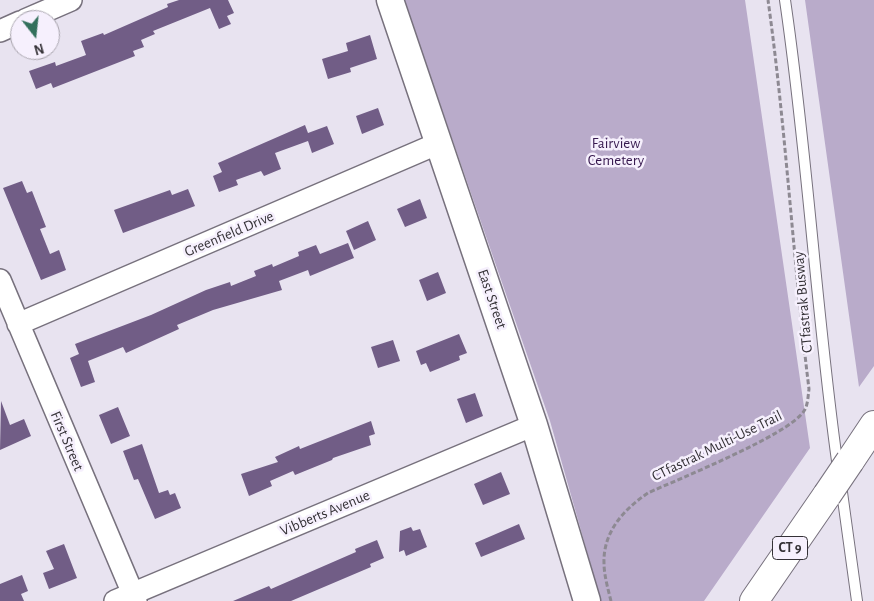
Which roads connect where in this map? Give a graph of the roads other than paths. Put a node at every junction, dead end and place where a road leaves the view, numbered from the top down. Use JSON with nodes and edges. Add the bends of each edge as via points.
{"nodes":[{"id":1,"x":72,"y":0,"type":"edge"},
{"id":2,"x":390,"y":0,"type":"edge"},
{"id":3,"x":785,"y":0,"type":"edge"},
{"id":4,"x":48,"y":10,"type":"edge"},
{"id":5,"x":439,"y":143,"type":"junction"},
{"id":6,"x":2,"y":293,"type":"edge"},
{"id":7,"x":18,"y":324,"type":"junction"},
{"id":8,"x":534,"y":425,"type":"junction"},
{"id":9,"x":874,"y":425,"type":"edge"},
{"id":10,"x":128,"y":598,"type":"edge"},
{"id":11,"x":587,"y":601,"type":"edge"},
{"id":12,"x":754,"y":601,"type":"edge"},
{"id":13,"x":857,"y":601,"type":"edge"}],
"edges":[{"from":1,"to":4,"type":"street"},
{"from":2,"to":5,"type":"street","name":"East Street"},
{"from":3,"to":13,"type":"lane","name":"CTfastrak Busway","via":[[803,144],[821,346]]},
{"from":5,"to":7,"type":"street","name":"Greenfield Drive"},
{"from":5,"to":8,"type":"street","name":"East Street"},
{"from":6,"to":7,"type":"street","name":"First Street"},
{"from":7,"to":10,"type":"street","name":"First Street"},
{"from":8,"to":10,"type":"street","name":"Vibberts Avenue"},
{"from":8,"to":11,"type":"street","name":"East Street"},
{"from":9,"to":12,"type":"highway","number":"CT 9","bridge":true}]}
